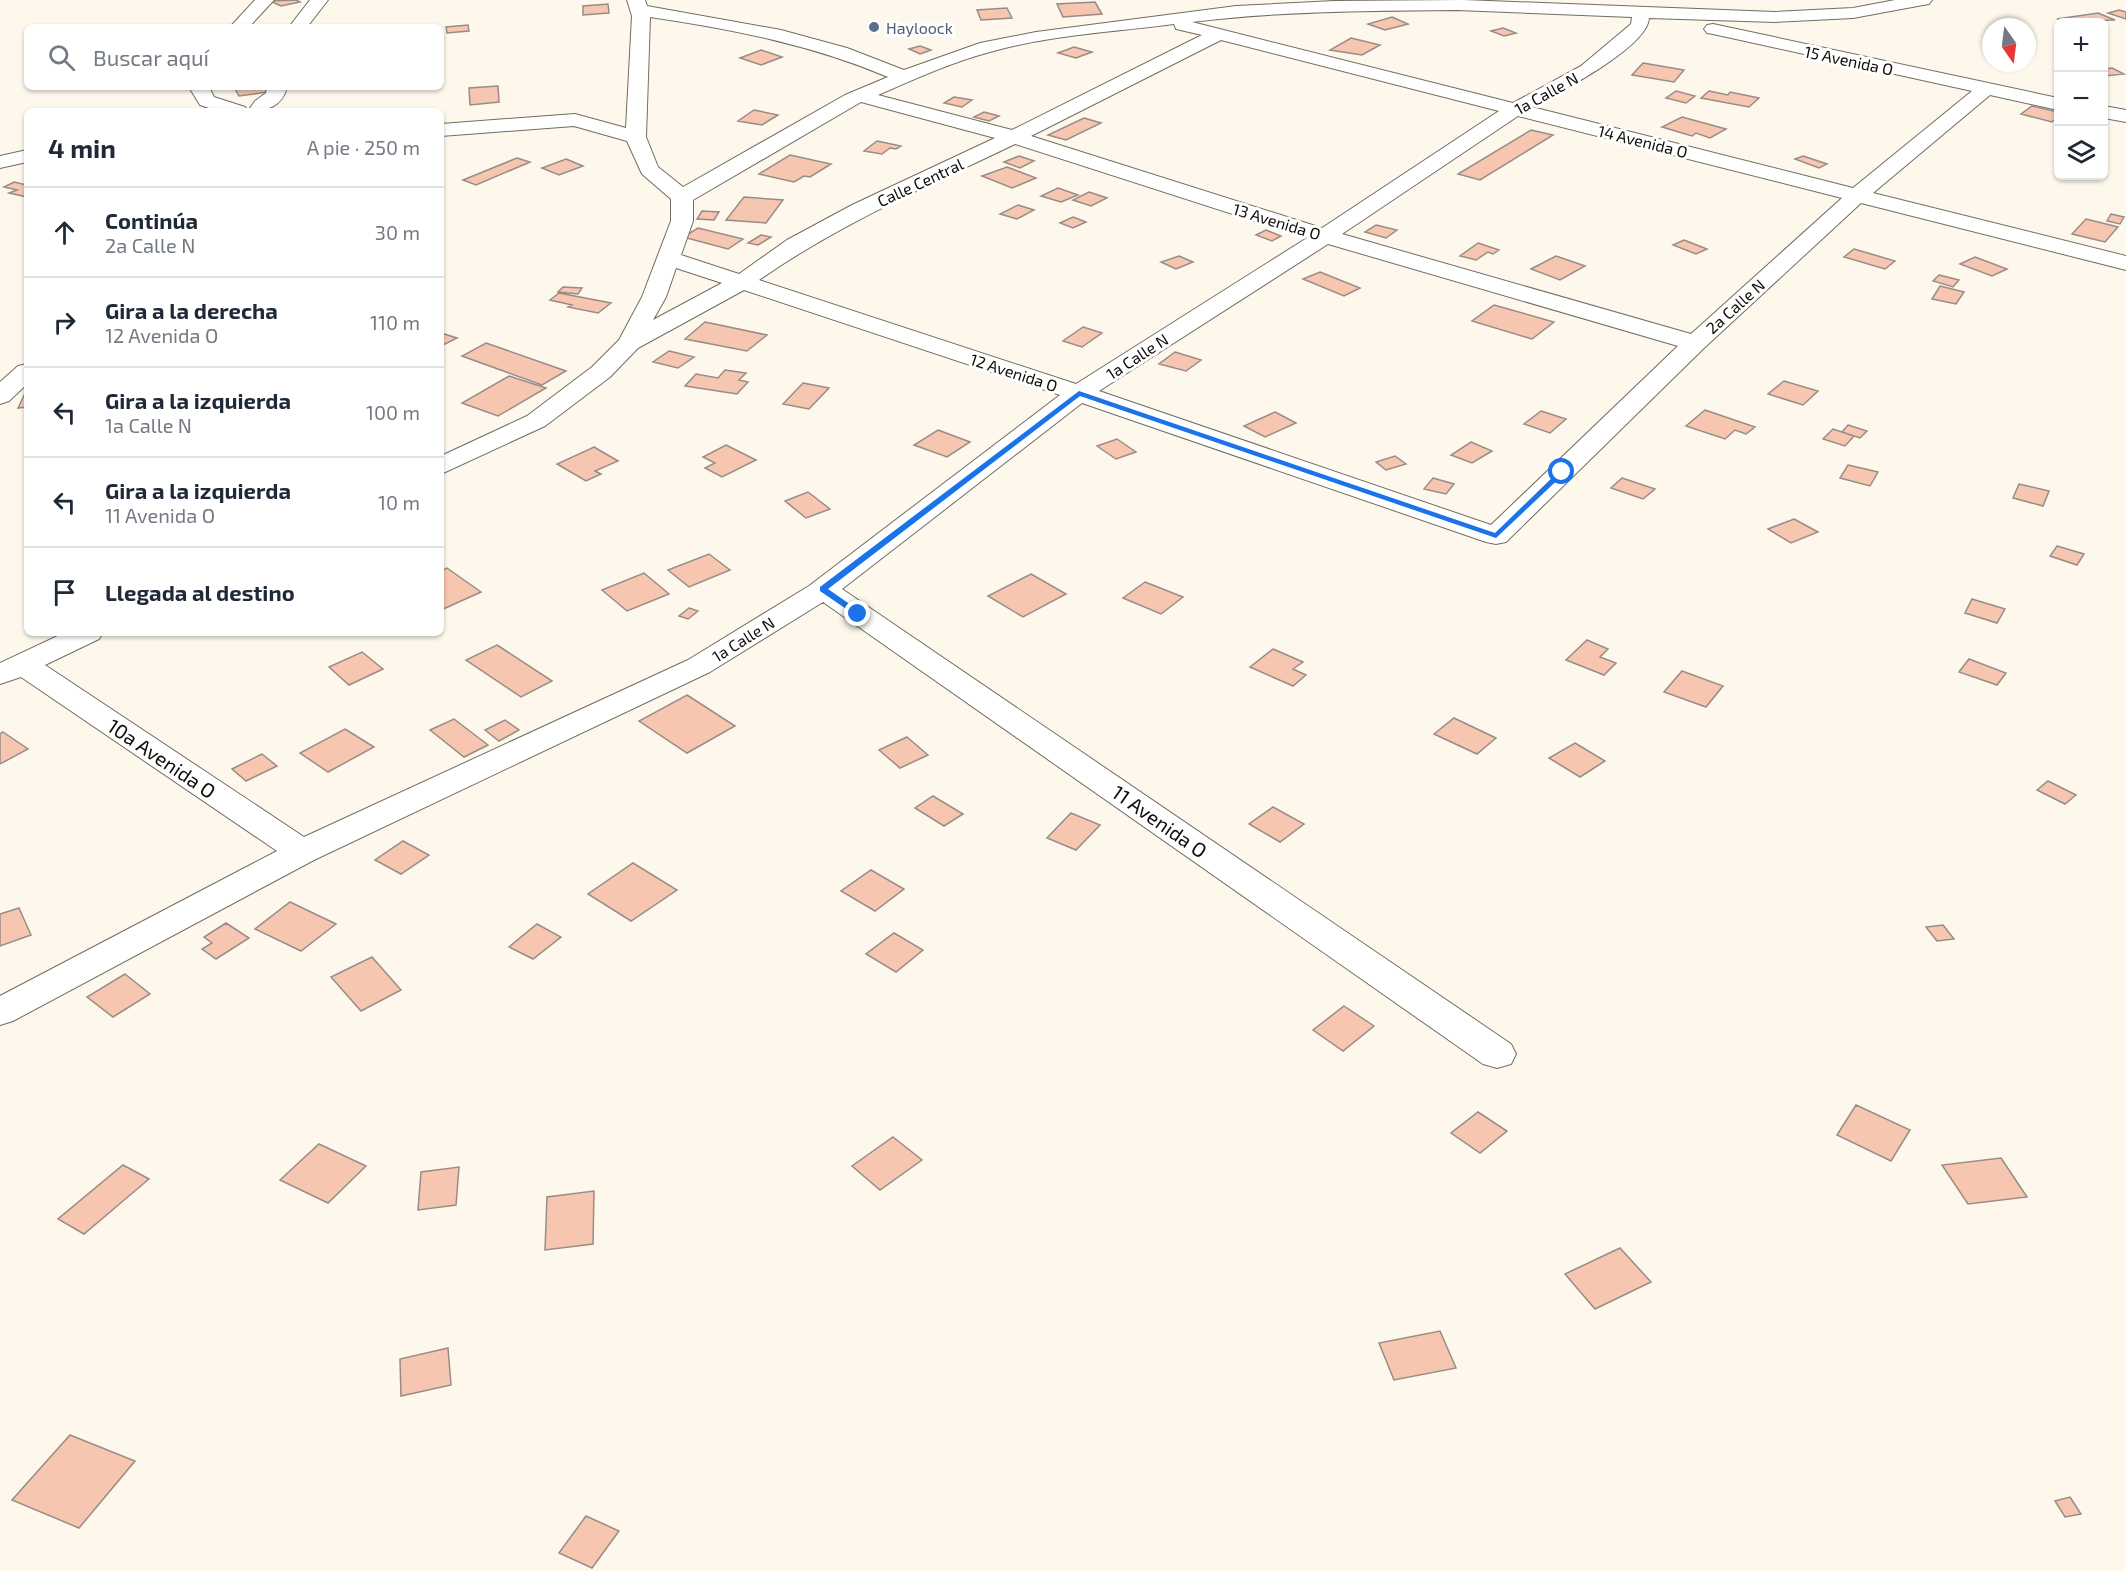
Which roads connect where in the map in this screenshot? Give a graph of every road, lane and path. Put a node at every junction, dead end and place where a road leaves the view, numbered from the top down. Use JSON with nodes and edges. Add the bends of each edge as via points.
{"nodes":[{"id":1,"x":265,"y":0,"type":"edge"},
{"id":2,"x":319,"y":0,"type":"edge"},
{"id":3,"x":1923,"y":0,"type":"edge"},
{"id":4,"x":638,"y":5,"type":"edge"},
{"id":5,"x":1641,"y":12,"type":"junction"},
{"id":6,"x":1160,"y":20,"type":"junction"},
{"id":7,"x":242,"y":24,"type":"edge"},
{"id":8,"x":300,"y":24,"type":"edge"},
{"id":9,"x":1219,"y":34,"type":"junction"},
{"id":10,"x":904,"y":77,"type":"junction"},
{"id":11,"x":1986,"y":89,"type":"junction"},
{"id":12,"x":201,"y":90,"type":"edge"},
{"id":13,"x":276,"y":90,"type":"edge"},
{"id":14,"x":860,"y":96,"type":"junction"},
{"id":15,"x":638,"y":100,"type":"junction"},
{"id":16,"x":2054,"y":103,"type":"edge"},
{"id":17,"x":229,"y":108,"type":"edge"},
{"id":18,"x":260,"y":108,"type":"edge"},
{"id":19,"x":1515,"y":109,"type":"junction"},
{"id":20,"x":2108,"y":113,"type":"edge"},
{"id":21,"x":2126,"y":116,"type":"edge"},
{"id":22,"x":575,"y":120,"type":"junction"},
{"id":23,"x":444,"y":130,"type":"edge"},
{"id":24,"x":636,"y":137,"type":"junction"},
{"id":25,"x":1014,"y":138,"type":"junction"},
{"id":26,"x":24,"y":157,"type":"edge"},
{"id":27,"x":0,"y":162,"type":"edge"},
{"id":28,"x":1857,"y":195,"type":"junction"},
{"id":29,"x":682,"y":197,"type":"junction"},
{"id":30,"x":1325,"y":236,"type":"junction"},
{"id":31,"x":668,"y":258,"type":"junction"},
{"id":32,"x":2126,"y":263,"type":"edge"},
{"id":33,"x":742,"y":282,"type":"junction"},
{"id":34,"x":630,"y":343,"type":"junction"},
{"id":35,"x":1695,"y":343,"type":"junction"},
{"id":36,"x":24,"y":374,"type":"edge"},
{"id":37,"x":1079,"y":393,"type":"junction"},
{"id":38,"x":0,"y":396,"type":"edge"},
{"id":39,"x":444,"y":465,"type":"edge"},
{"id":40,"x":1496,"y":536,"type":"joint"},
{"id":41,"x":823,"y":589,"type":"junction"},
{"id":42,"x":82,"y":636,"type":"edge"},
{"id":43,"x":11,"y":669,"type":"edge"},
{"id":44,"x":302,"y":852,"type":"junction"},
{"id":45,"x":0,"y":1012,"type":"edge"},
{"id":46,"x":1497,"y":1054,"type":"dead end"}],
"edges":[{"from":1,"to":7,"type":"street"},
{"from":2,"to":8,"type":"street"},
{"from":3,"to":5,"type":"street","via":[[1817,16]]},
{"from":4,"to":10,"type":"street","via":[[816,44]]},
{"from":4,"to":15,"type":"street"},
{"from":5,"to":6,"type":"street","via":[[1457,5],[1334,6]]},
{"from":5,"to":11,"type":"street","name":"15 Avenida O"},
{"from":5,"to":19,"type":"street","name":"1a Calle N","via":[[1640,26],[1588,70]]},
{"from":6,"to":9,"type":"street","name":"14 Avenida O"},
{"from":6,"to":10,"type":"street","via":[[987,47]]},
{"from":9,"to":19,"type":"street","name":"14 Avenida O"},
{"from":9,"to":25,"type":"street","name":"Calle Central"},
{"from":10,"to":14,"type":"street"},
{"from":11,"to":16,"type":"street","name":"15 Avenida O"},
{"from":11,"to":28,"type":"street","name":"2a Calle N"},
{"from":12,"to":17,"type":"street","via":[[207,101]]},
{"from":13,"to":18,"type":"street","via":[[275,96]]},
{"from":14,"to":25,"type":"street","name":"13 Avenida O"},
{"from":14,"to":29,"type":"street"},
{"from":15,"to":22,"type":"street"},
{"from":15,"to":24,"type":"street"},
{"from":19,"to":28,"type":"street","name":"14 Avenida O"},
{"from":19,"to":30,"type":"street","name":"1a Calle N"},
{"from":20,"to":21,"type":"street"},
{"from":22,"to":23,"type":"street"},
{"from":22,"to":24,"type":"street"},
{"from":24,"to":29,"type":"street","via":[[649,170]]},
{"from":25,"to":30,"type":"street","name":"13 Avenida O"},
{"from":25,"to":33,"type":"street","name":"Calle Central","via":[[795,245]]},
{"from":26,"to":27,"type":"street"},
{"from":28,"to":32,"type":"street","name":"14 Avenida O"},
{"from":28,"to":35,"type":"street","name":"2a Calle N"},
{"from":29,"to":31,"type":"street","via":[[682,221]]},
{"from":30,"to":35,"type":"street","name":"13 Avenida O"},
{"from":30,"to":37,"type":"street","name":"1a Calle N"},
{"from":31,"to":33,"type":"street","name":"12 Avenida O"},
{"from":31,"to":34,"type":"street","via":[[654,297]]},
{"from":33,"to":34,"type":"street","name":"Calle Central"},
{"from":33,"to":37,"type":"street","name":"12 Avenida O"},
{"from":34,"to":39,"type":"street","via":[[602,372],[536,421]]},
{"from":35,"to":40,"type":"street","name":"2a Calle N"},
{"from":36,"to":38,"type":"street"},
{"from":37,"to":40,"type":"street","name":"12 Avenida O"},
{"from":37,"to":41,"type":"street","name":"1a Calle N"},
{"from":41,"to":44,"type":"street","name":"1a Calle N","via":[[699,666]]},
{"from":41,"to":46,"type":"street","name":"11 Avenida O"},
{"from":42,"to":43,"type":"street"},
{"from":43,"to":44,"type":"street","name":"10a Avenida O"},
{"from":44,"to":45,"type":"street","name":"1a Calle N"}]}
